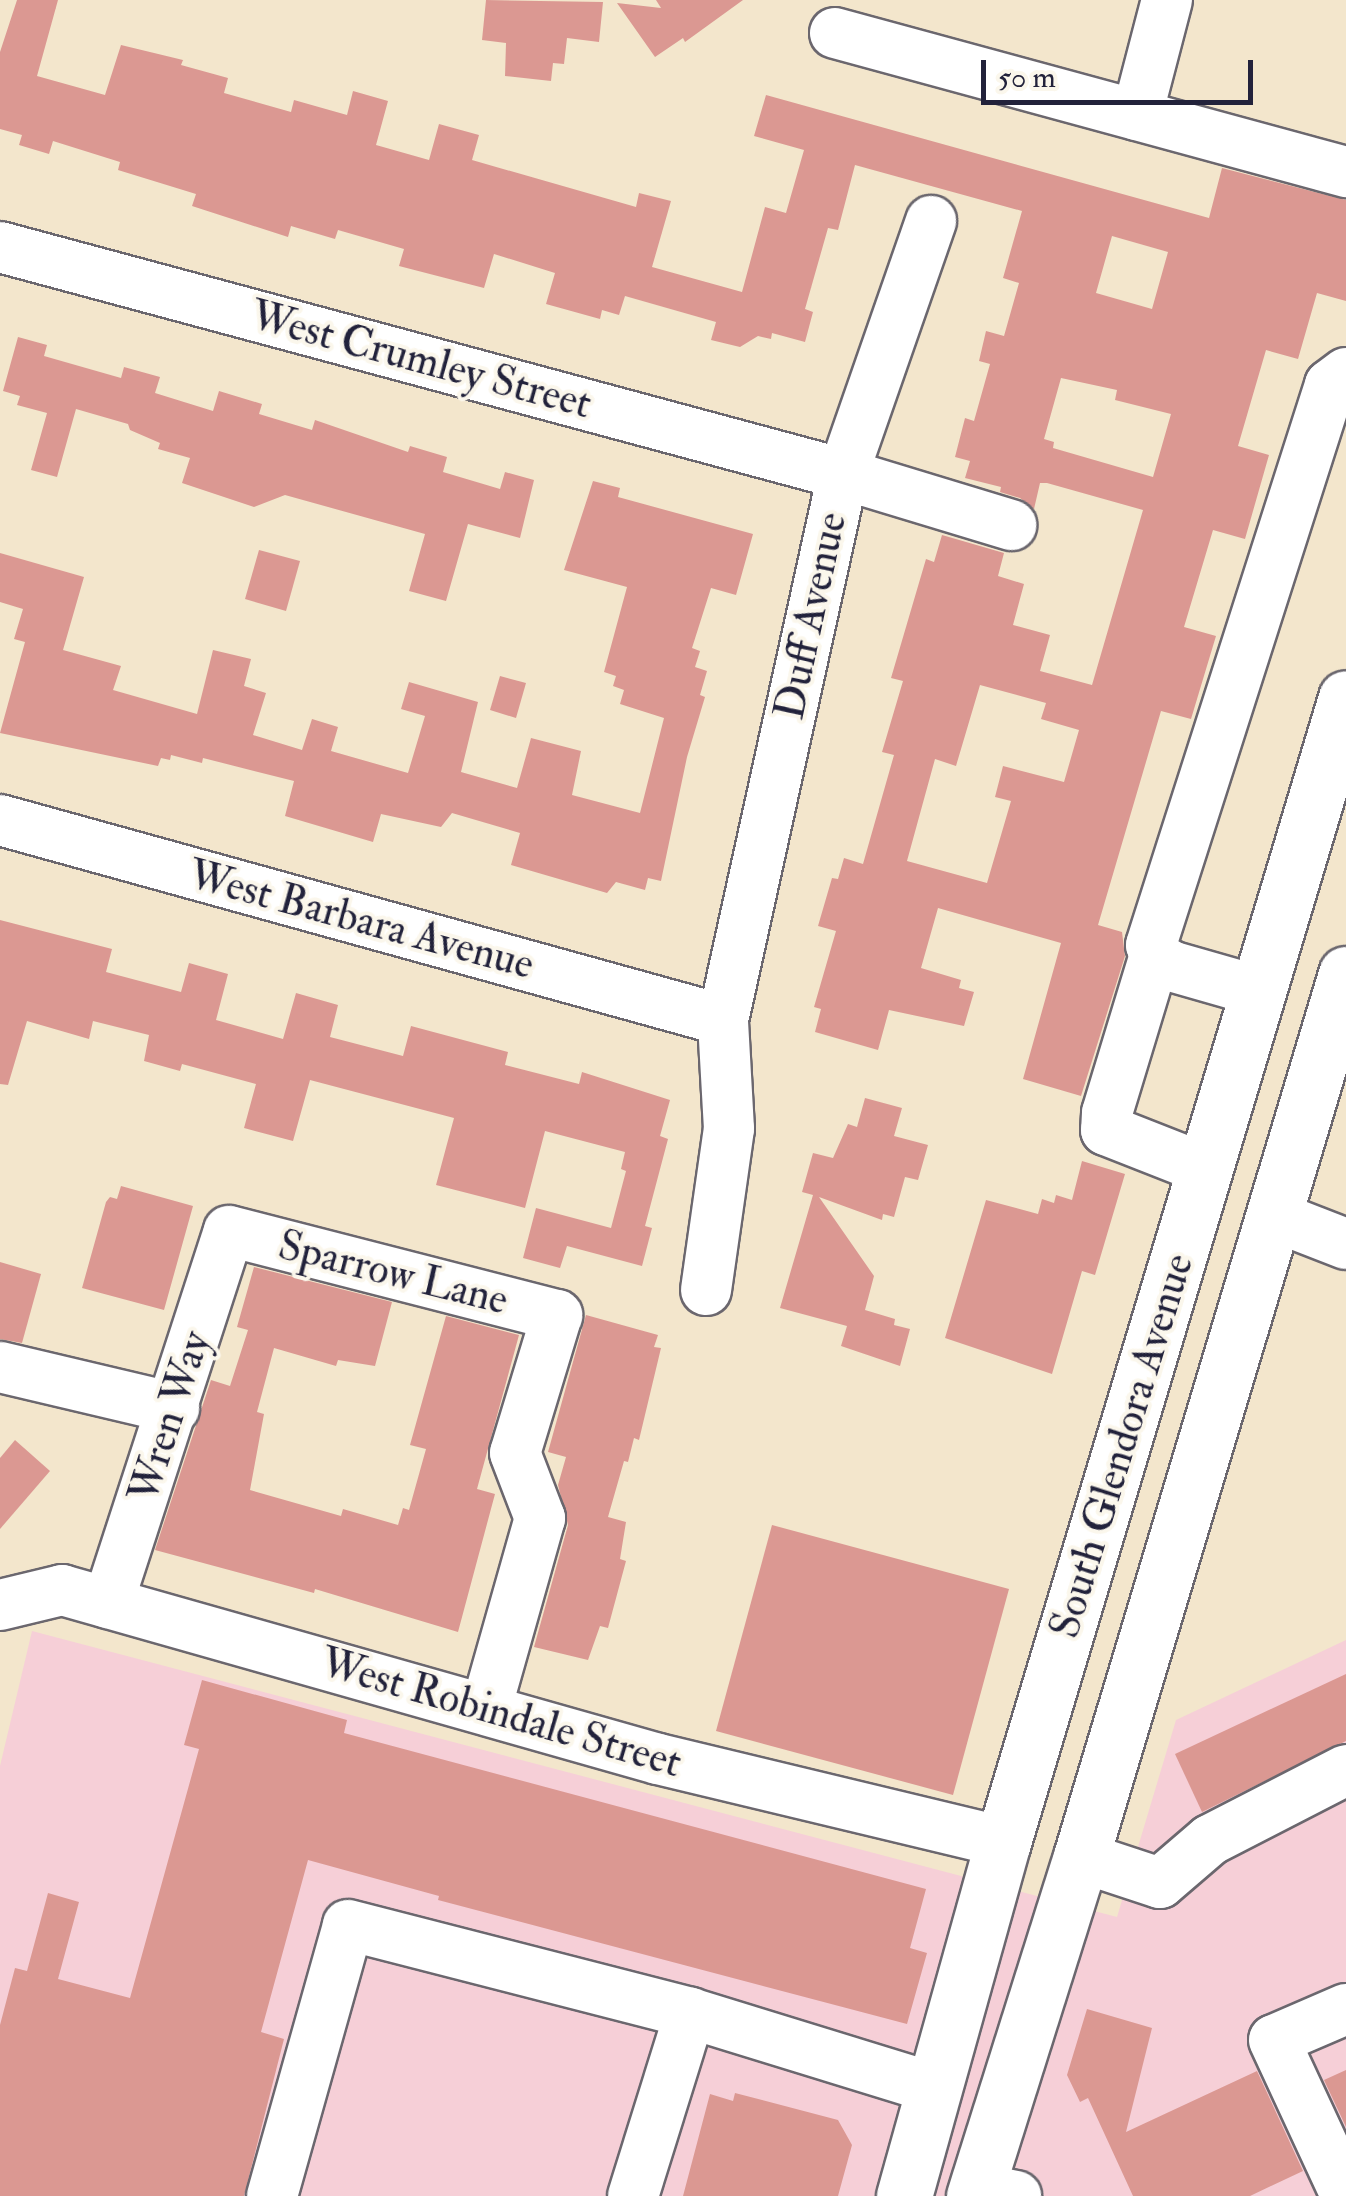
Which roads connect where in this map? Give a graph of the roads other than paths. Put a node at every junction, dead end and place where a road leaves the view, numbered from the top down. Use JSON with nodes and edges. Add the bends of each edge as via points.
{"nodes":[{"id":1,"x":1168,"y":0,"type":"edge"},
{"id":2,"x":835,"y":33,"type":"dead end"},
{"id":3,"x":1138,"y":115,"type":"junction"},
{"id":4,"x":1346,"y":172,"type":"edge"},
{"id":5,"x":931,"y":221,"type":"dead end"},
{"id":6,"x":0,"y":247,"type":"edge"},
{"id":7,"x":1346,"y":373,"type":"edge"},
{"id":8,"x":842,"y":474,"type":"junction"},
{"id":9,"x":1011,"y":525,"type":"dead end"},
{"id":10,"x":1346,"y":698,"type":"edge"},
{"id":11,"x":0,"y":820,"type":"edge"},
{"id":12,"x":1155,"y":955,"type":"junction"},
{"id":13,"x":1346,"y":974,"type":"edge"},
{"id":14,"x":1258,"y":990,"type":"junction"},
{"id":15,"x":723,"y":1020,"type":"junction"},
{"id":16,"x":1204,"y":1170,"type":"junction"},
{"id":17,"x":1274,"y":1216,"type":"junction"},
{"id":18,"x":229,"y":1231,"type":"joint"},
{"id":19,"x":1346,"y":1244,"type":"edge"},
{"id":20,"x":706,"y":1290,"type":"dead end"},
{"id":21,"x":0,"y":1366,"type":"edge"},
{"id":22,"x":174,"y":1408,"type":"junction"},
{"id":23,"x":1120,"y":1450,"type":"junction"},
{"id":24,"x":1197,"y":1467,"type":"junction"},
{"id":25,"x":108,"y":1603,"type":"junction"},
{"id":26,"x":0,"y":1604,"type":"edge"},
{"id":27,"x":486,"y":1709,"type":"junction"},
{"id":28,"x":1346,"y":1770,"type":"edge"},
{"id":29,"x":1004,"y":1842,"type":"junction"},
{"id":30,"x":1081,"y":1857,"type":"junction"},
{"id":31,"x":1346,"y":2009,"type":"edge"},
{"id":32,"x":690,"y":2013,"type":"junction"},
{"id":33,"x":934,"y":2088,"type":"junction"},
{"id":34,"x":989,"y":2193,"type":"edge"},
{"id":35,"x":1346,"y":2195,"type":"edge"},
{"id":36,"x":272,"y":2196,"type":"edge"},
{"id":37,"x":633,"y":2196,"type":"edge"},
{"id":38,"x":904,"y":2196,"type":"edge"}],
"edges":[{"from":1,"to":3,"type":"street"},
{"from":2,"to":3,"type":"street"},
{"from":3,"to":4,"type":"street"},
{"from":5,"to":8,"type":"street","name":"Duff Avenue"},
{"from":6,"to":8,"type":"street","name":"West Crumley Street"},
{"from":7,"to":12,"type":"street","via":[[1330,385],[1151,945]]},
{"from":8,"to":9,"type":"street","name":"West Crumley Street"},
{"from":8,"to":15,"type":"street","name":"Duff Avenue"},
{"from":10,"to":14,"type":"main road","name":"South Glendora Avenue"},
{"from":11,"to":15,"type":"street","name":"West Barbara Avenue"},
{"from":12,"to":14,"type":"street","via":[[1171,966]]},
{"from":12,"to":16,"type":"street","via":[[1106,1130]]},
{"from":13,"to":17,"type":"main road","name":"South Glendora Avenue"},
{"from":14,"to":16,"type":"main road","name":"South Glendora Avenue"},
{"from":15,"to":20,"type":"street","name":"Duff Avenue","via":[[729,1129]]},
{"from":16,"to":23,"type":"main road","name":"South Glendora Avenue"},
{"from":17,"to":19,"type":"street"},
{"from":17,"to":24,"type":"main road","name":"South Glendora Avenue"},
{"from":18,"to":22,"type":"street","name":"Wren Way"},
{"from":18,"to":27,"type":"street","name":"Sparrow Lane","via":[[557,1315],[515,1453],[540,1518]]},
{"from":21,"to":22,"type":"street"},
{"from":22,"to":25,"type":"street","name":"Wren Way"},
{"from":23,"to":24,"type":"main road"},
{"from":23,"to":29,"type":"main road","name":"South Glendora Avenue"},
{"from":24,"to":30,"type":"main road","name":"South Glendora Avenue"},
{"from":25,"to":26,"type":"street","name":"West Robindale Street","via":[[62,1590]]},
{"from":25,"to":27,"type":"street","name":"West Robindale Street"},
{"from":27,"to":29,"type":"street","name":"West Robindale Street","via":[[734,1779]]},
{"from":28,"to":30,"type":"street","via":[[1210,1840],[1160,1883]]},
{"from":29,"to":33,"type":"main road","name":"South Glendora Avenue"},
{"from":30,"to":34,"type":"main road","name":"South Glendora Avenue"},
{"from":31,"to":35,"type":"street","via":[[1274,2040]]},
{"from":32,"to":33,"type":"street"},
{"from":32,"to":36,"type":"street","via":[[348,1925]]},
{"from":32,"to":37,"type":"street"},
{"from":33,"to":38,"type":"main road","name":"South Glendora Avenue"}]}
